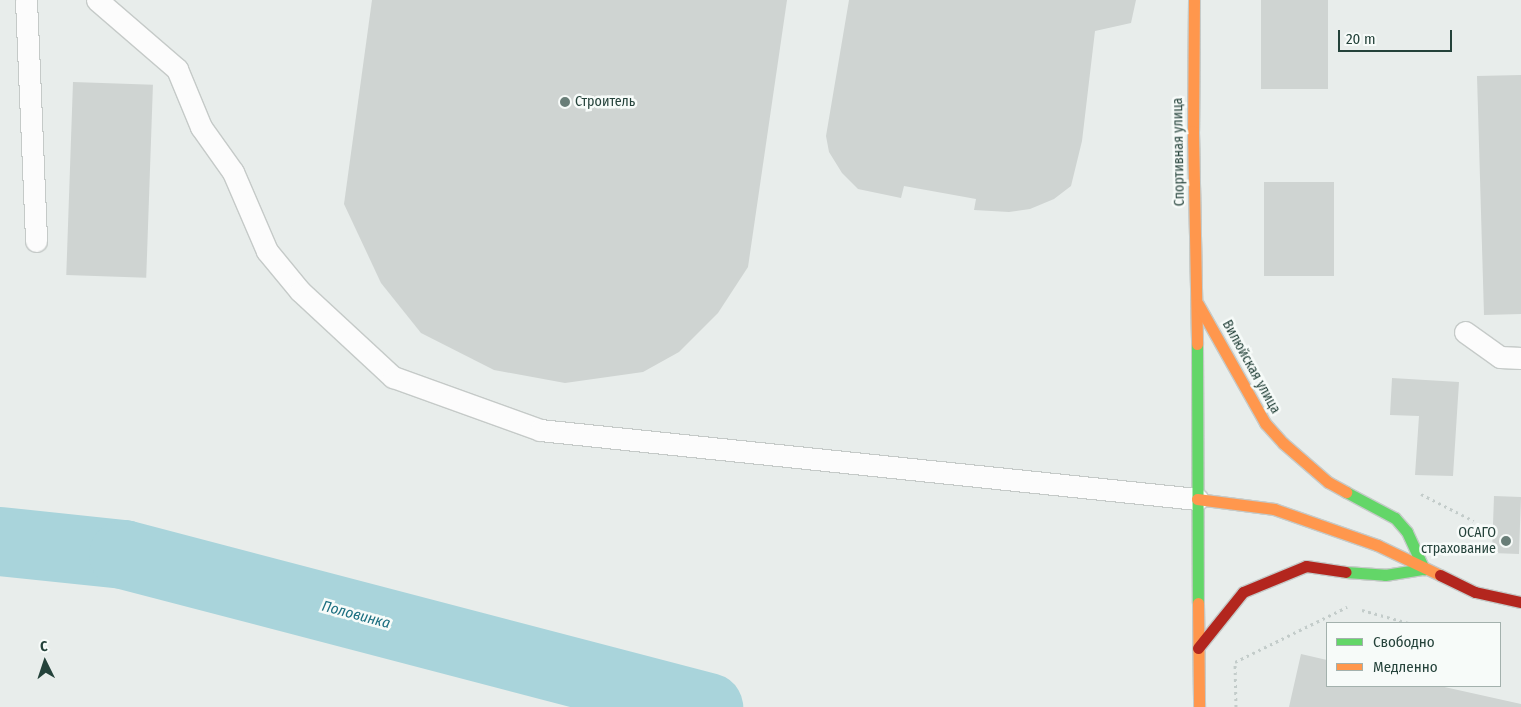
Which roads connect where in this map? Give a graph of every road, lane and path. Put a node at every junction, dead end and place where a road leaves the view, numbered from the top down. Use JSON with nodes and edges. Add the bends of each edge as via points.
{"nodes":[{"id":1,"x":26,"y":0,"type":"edge"},
{"id":2,"x":96,"y":0,"type":"edge"},
{"id":3,"x":1194,"y":0,"type":"edge"},
{"id":4,"x":36,"y":241,"type":"dead end"},
{"id":5,"x":1198,"y":303,"type":"junction"},
{"id":6,"x":1465,"y":332,"type":"dead end"},
{"id":7,"x":1521,"y":358,"type":"edge"},
{"id":8,"x":1196,"y":499,"type":"junction"},
{"id":9,"x":1424,"y":570,"type":"junction"},
{"id":10,"x":1521,"y":602,"type":"edge"},
{"id":11,"x":1349,"y":606,"type":"dead end"},
{"id":12,"x":1358,"y":608,"type":"dead end"},
{"id":13,"x":1406,"y":622,"type":"edge"},
{"id":14,"x":1198,"y":648,"type":"junction"},
{"id":15,"x":1199,"y":707,"type":"edge"},
{"id":16,"x":1236,"y":707,"type":"edge"}],
"edges":[{"from":1,"to":4,"type":"lane"},
{"from":2,"to":8,"type":"lane","via":[[178,69],[201,127],[233,172],[267,251],[300,291],[393,377],[540,430]]},
{"from":3,"to":5,"type":"street","name":"Спортивная улица","via":[[1193,141]]},
{"from":5,"to":8,"type":"street","name":"Спортивная улица"},
{"from":5,"to":9,"type":"street","name":"Вилюйская улица","via":[[1265,423],[1328,482],[1395,518],[1407,532]]},
{"from":6,"to":7,"type":"lane","via":[[1500,357]]},
{"from":8,"to":9,"type":"street","via":[[1274,509],[1377,545]]},
{"from":8,"to":14,"type":"street","name":"Спортивная улица"},
{"from":9,"to":10,"type":"street","via":[[1475,592]]},
{"from":9,"to":14,"type":"street","via":[[1371,574],[1306,566],[1243,592]]},
{"from":11,"to":16,"type":"path","via":[[1235,662]]},
{"from":12,"to":13,"type":"path"},
{"from":14,"to":15,"type":"street","name":"Спортивная улица"}]}
